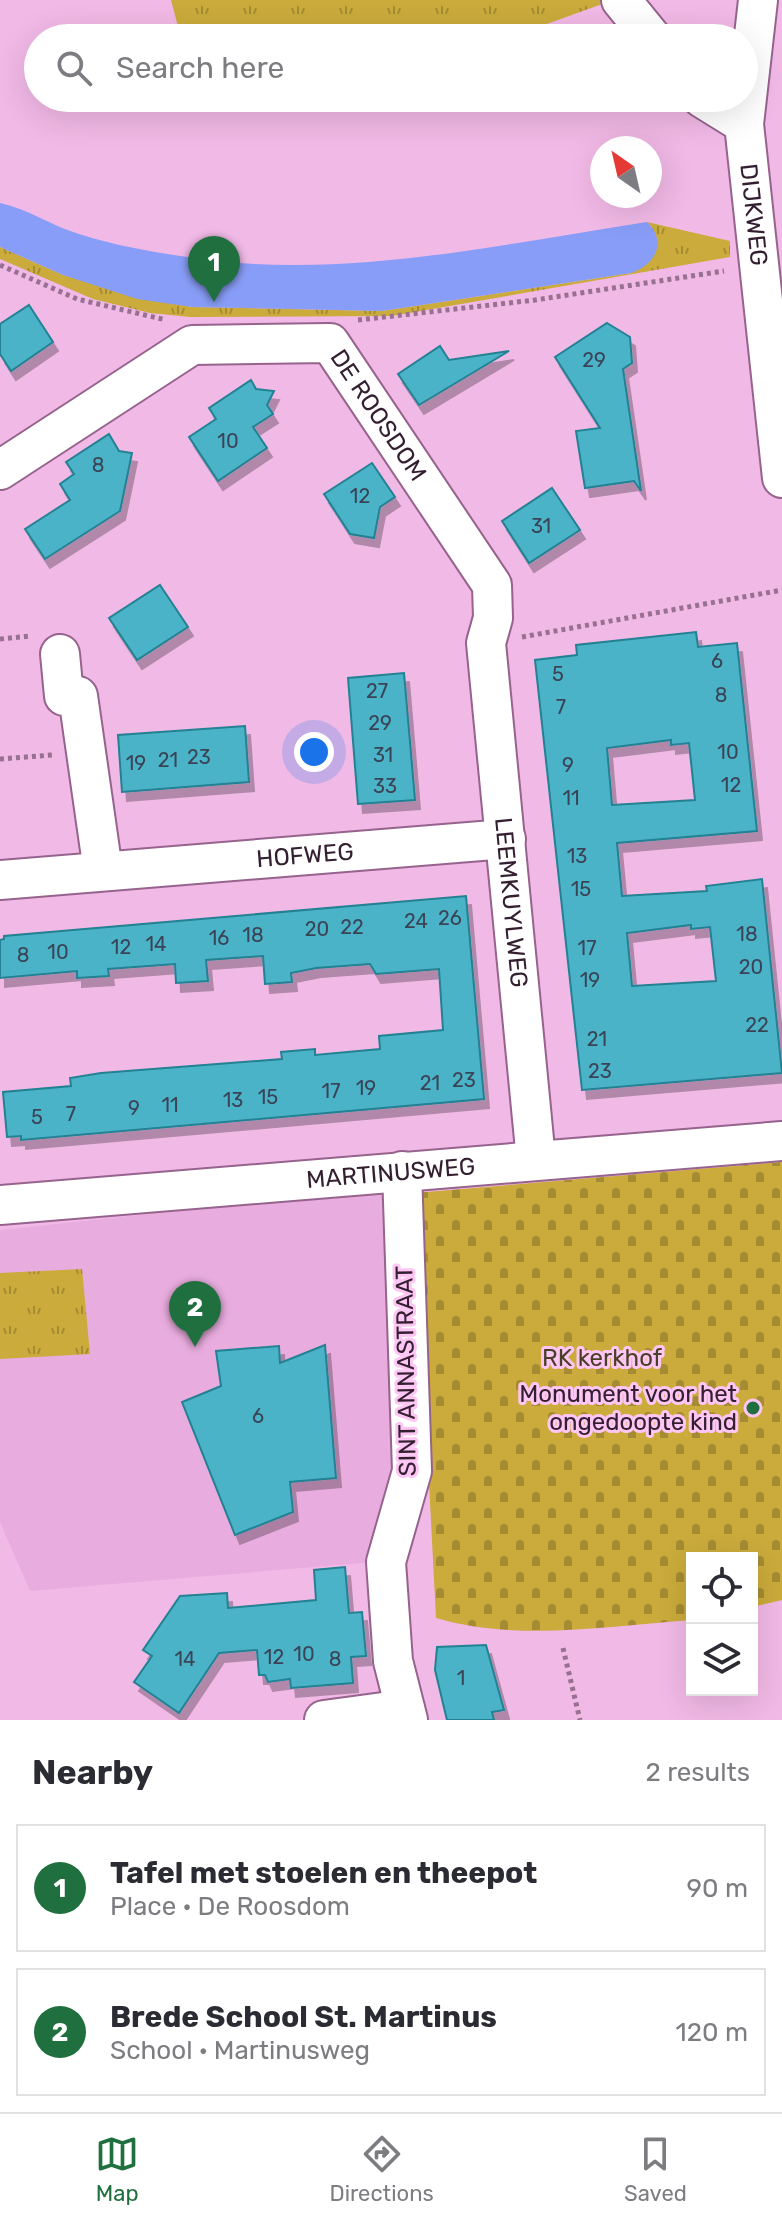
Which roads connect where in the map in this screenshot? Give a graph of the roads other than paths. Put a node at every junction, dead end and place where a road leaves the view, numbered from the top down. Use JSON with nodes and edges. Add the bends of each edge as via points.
{"nodes":[{"id":1,"x":621,"y":0,"type":"edge"},
{"id":2,"x":758,"y":0,"type":"edge"},
{"id":3,"x":641,"y":24,"type":"edge"},
{"id":4,"x":755,"y":24,"type":"edge"},
{"id":5,"x":725,"y":112,"type":"edge"},
{"id":6,"x":745,"y":112,"type":"edge"},
{"id":7,"x":744,"y":124,"type":"junction"},
{"id":8,"x":0,"y":470,"type":"edge"},
{"id":9,"x":782,"y":478,"type":"edge"},
{"id":10,"x":486,"y":643,"type":"joint"},
{"id":11,"x":60,"y":654,"type":"dead end"},
{"id":12,"x":506,"y":839,"type":"junction"},
{"id":13,"x":103,"y":871,"type":"junction"},
{"id":14,"x":0,"y":880,"type":"edge"},
{"id":15,"x":782,"y":1141,"type":"edge"},
{"id":16,"x":536,"y":1160,"type":"junction"},
{"id":17,"x":402,"y":1171,"type":"junction"},
{"id":18,"x":0,"y":1205,"type":"edge"},
{"id":19,"x":407,"y":1715,"type":"edge"},
{"id":20,"x":324,"y":1720,"type":"edge"}],
"edges":[{"from":1,"to":3,"type":"street"},
{"from":2,"to":4,"type":"street","name":"DIJKWEG"},
{"from":5,"to":7,"type":"street"},
{"from":6,"to":7,"type":"street","name":"DIJKWEG"},
{"from":7,"to":9,"type":"street","name":"DIJKWEG"},
{"from":8,"to":10,"type":"street","name":"DE ROOSDOM","via":[[192,345],[330,343],[492,585],[493,618]]},
{"from":10,"to":12,"type":"street","name":"LEEMKUYLWEG"},
{"from":11,"to":13,"type":"street","via":[[64,696],[78,696]]},
{"from":12,"to":13,"type":"street","name":"HOFWEG"},
{"from":12,"to":16,"type":"street","name":"LEEMKUYLWEG"},
{"from":13,"to":14,"type":"street","name":"HOFWEG"},
{"from":15,"to":16,"type":"street","name":"MARTINUSWEG"},
{"from":16,"to":17,"type":"street","name":"MARTINUSWEG"},
{"from":17,"to":18,"type":"street","name":"MARTINUSWEG"},
{"from":17,"to":19,"type":"street","name":"SINT ANNASTRAAT","via":[[412,1471],[386,1562],[393,1661]]},
{"from":19,"to":20,"type":"street","name":"SINT ANNASTRAAT"}]}
